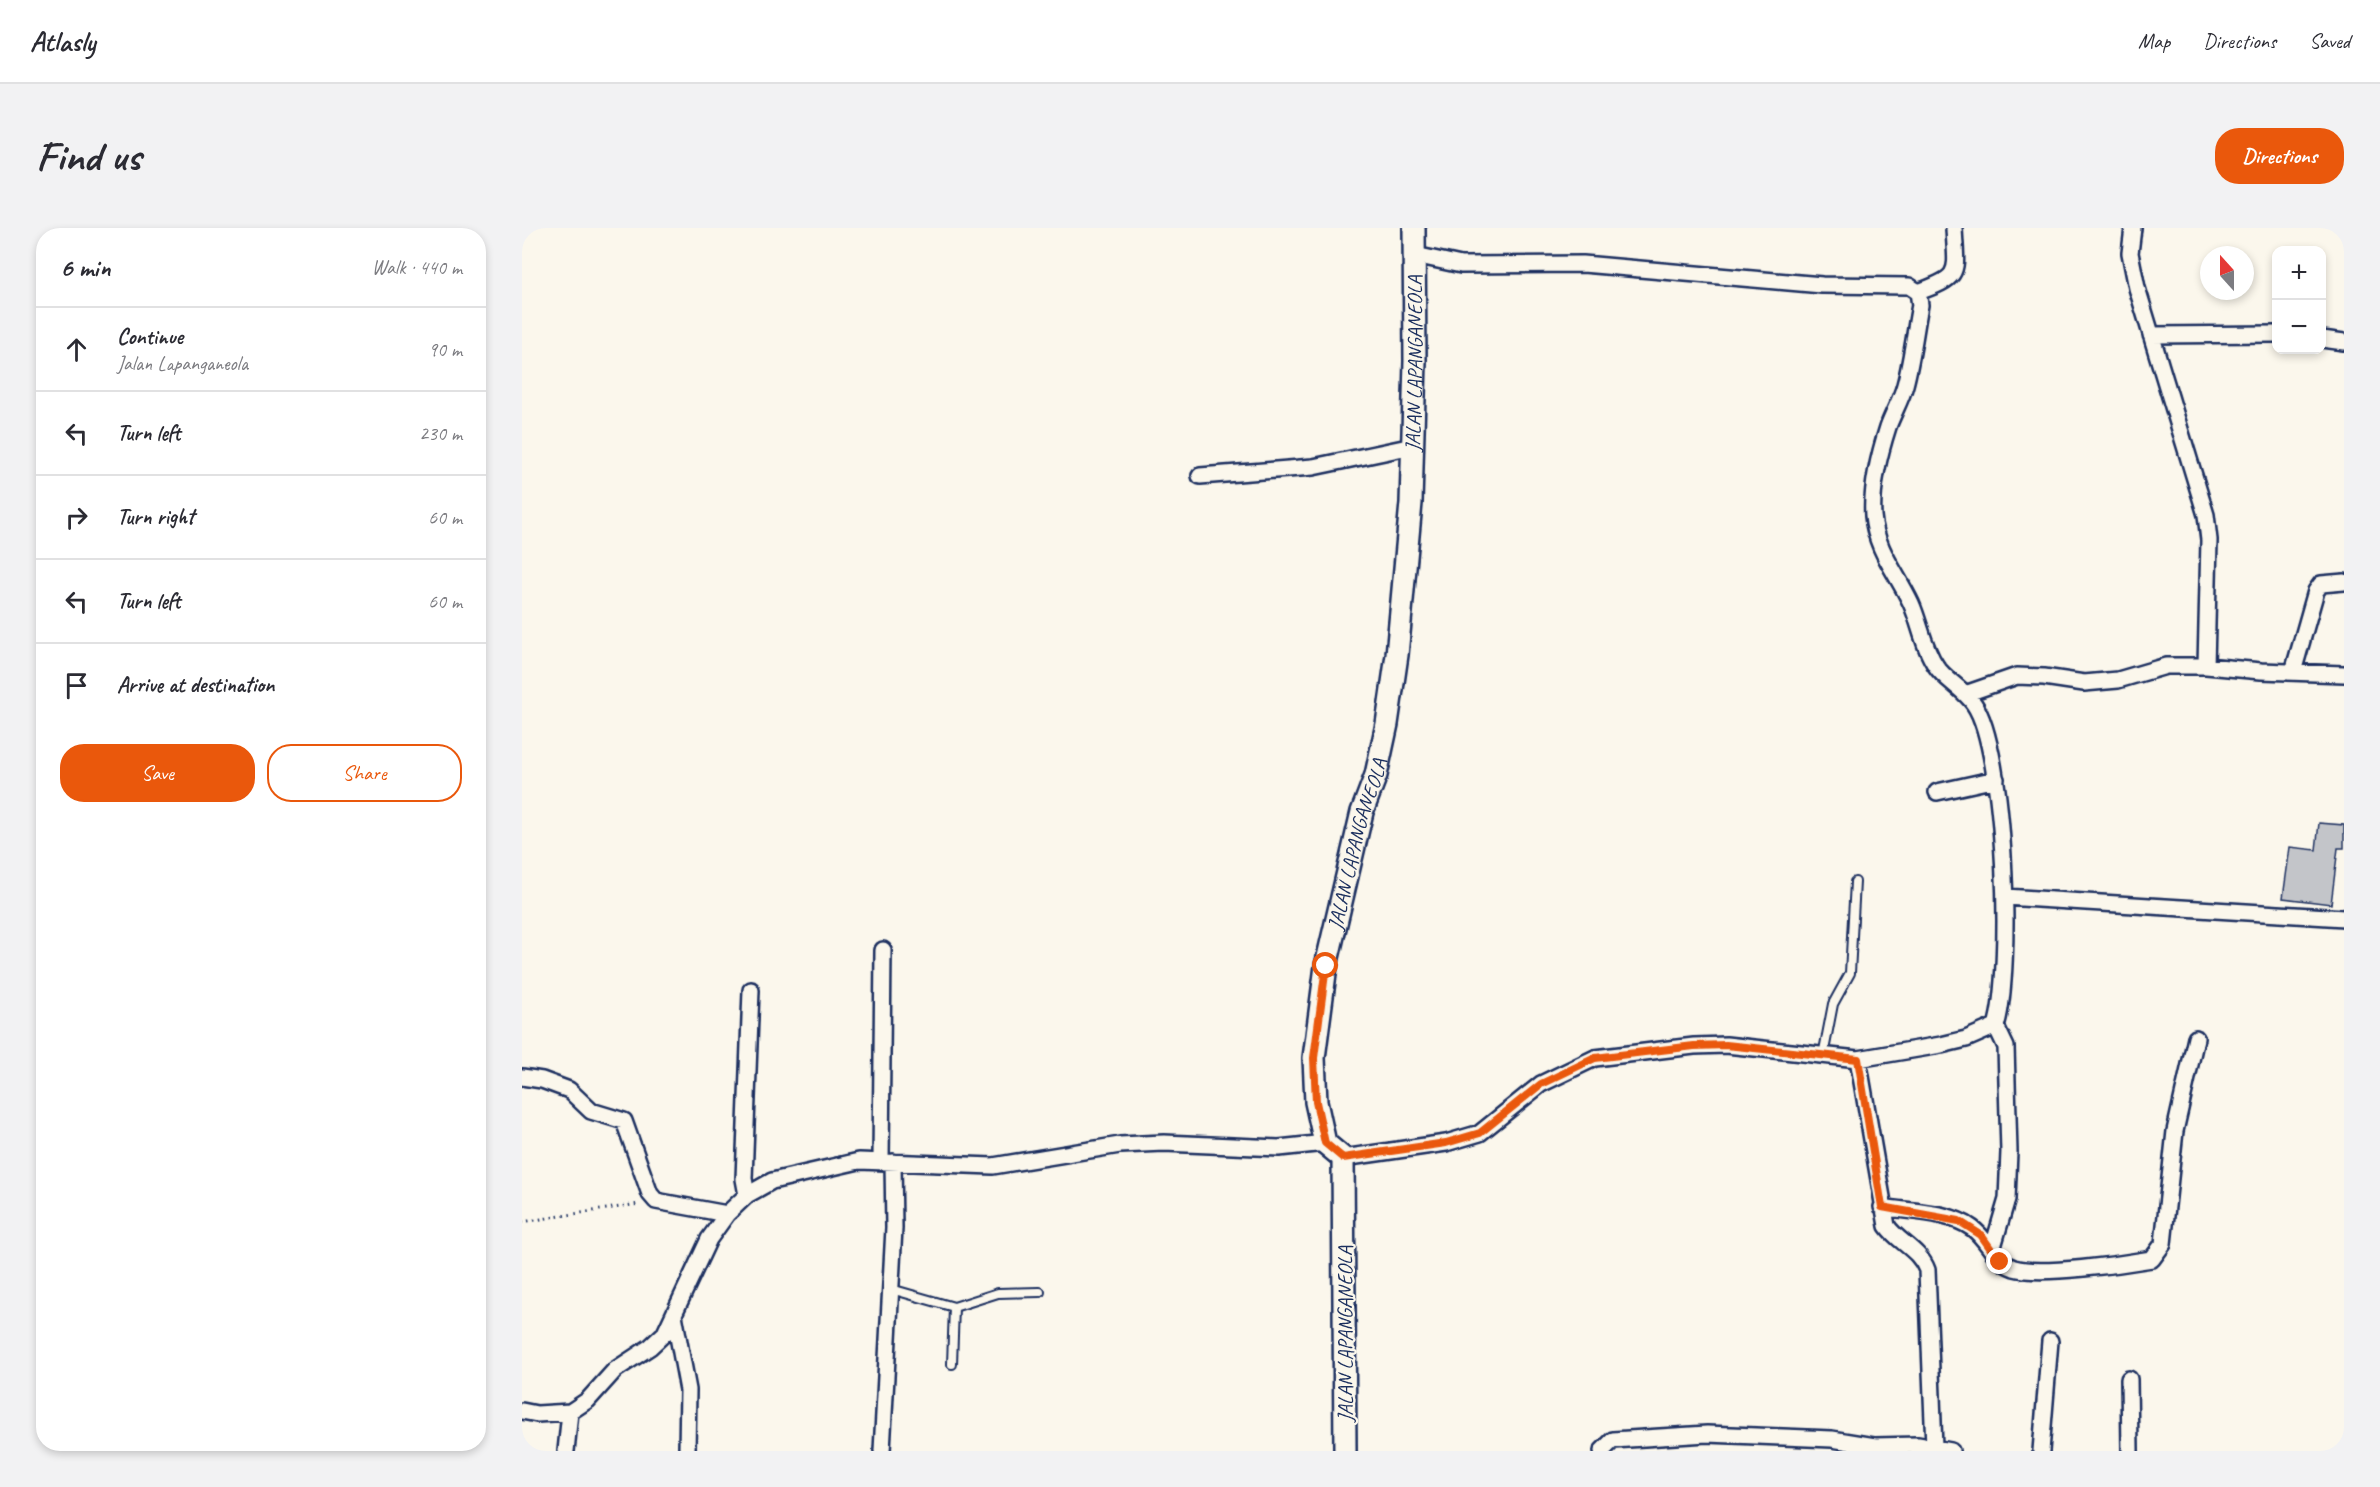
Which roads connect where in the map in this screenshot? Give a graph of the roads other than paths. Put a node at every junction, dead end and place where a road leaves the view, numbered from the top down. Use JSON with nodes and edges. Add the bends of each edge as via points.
{"nodes":[{"id":1,"x":1414,"y":228,"type":"edge"},
{"id":2,"x":1954,"y":228,"type":"edge"},
{"id":3,"x":2133,"y":228,"type":"edge"},
{"id":4,"x":1415,"y":255,"type":"junction"},
{"id":5,"x":1918,"y":292,"type":"junction"},
{"id":6,"x":2272,"y":334,"type":"edge"},
{"id":7,"x":2151,"y":335,"type":"junction"},
{"id":8,"x":2326,"y":340,"type":"edge"},
{"id":9,"x":2344,"y":342,"type":"edge"},
{"id":10,"x":1413,"y":446,"type":"junction"},
{"id":11,"x":1200,"y":476,"type":"dead end"},
{"id":12,"x":2344,"y":582,"type":"edge"},
{"id":13,"x":2206,"y":666,"type":"junction"},
{"id":14,"x":2293,"y":672,"type":"junction"},
{"id":15,"x":2344,"y":674,"type":"edge"},
{"id":16,"x":1965,"y":694,"type":"junction"},
{"id":17,"x":1996,"y":779,"type":"junction"},
{"id":18,"x":1937,"y":792,"type":"dead end"},
{"id":19,"x":1855,"y":882,"type":"dead end"},
{"id":20,"x":2005,"y":897,"type":"junction"},
{"id":21,"x":2344,"y":918,"type":"edge"},
{"id":22,"x":883,"y":950,"type":"dead end"},
{"id":23,"x":751,"y":990,"type":"dead end"},
{"id":24,"x":1996,"y":1026,"type":"junction"},
{"id":25,"x":2196,"y":1038,"type":"dead end"},
{"id":26,"x":1823,"y":1056,"type":"junction"},
{"id":27,"x":1858,"y":1059,"type":"junction"},
{"id":28,"x":522,"y":1077,"type":"edge"},
{"id":29,"x":1325,"y":1143,"type":"junction"},
{"id":30,"x":1343,"y":1158,"type":"junction"},
{"id":31,"x":887,"y":1162,"type":"junction"},
{"id":32,"x":747,"y":1195,"type":"junction"},
{"id":33,"x":1882,"y":1207,"type":"junction"},
{"id":34,"x":727,"y":1214,"type":"junction"},
{"id":35,"x":1992,"y":1250,"type":"junction"},
{"id":36,"x":891,"y":1289,"type":"junction"},
{"id":37,"x":1040,"y":1292,"type":"dead end"},
{"id":38,"x":954,"y":1307,"type":"junction"},
{"id":39,"x":674,"y":1315,"type":"junction"},
{"id":40,"x":2050,"y":1341,"type":"dead end"},
{"id":41,"x":952,"y":1364,"type":"dead end"},
{"id":42,"x":2129,"y":1379,"type":"dead end"},
{"id":43,"x":522,"y":1411,"type":"edge"},
{"id":44,"x":570,"y":1413,"type":"junction"},
{"id":45,"x":1934,"y":1447,"type":"junction"},
{"id":46,"x":1875,"y":1448,"type":"edge"},
{"id":47,"x":566,"y":1451,"type":"edge"},
{"id":48,"x":687,"y":1451,"type":"edge"},
{"id":49,"x":882,"y":1451,"type":"edge"},
{"id":50,"x":1345,"y":1451,"type":"edge"},
{"id":51,"x":1602,"y":1451,"type":"edge"},
{"id":52,"x":1951,"y":1451,"type":"edge"},
{"id":53,"x":2041,"y":1451,"type":"edge"},
{"id":54,"x":2130,"y":1451,"type":"edge"}],
"edges":[{"from":1,"to":4,"type":"street","name":"JALAN LAPANGANEOLA"},
{"from":2,"to":5,"type":"street","via":[[1956,263],[1952,277],[1946,283]]},
{"from":3,"to":7,"type":"street","via":[[2130,253]]},
{"from":4,"to":5,"type":"street","via":[[1461,265],[1583,264],[1822,285],[1909,286]]},
{"from":4,"to":10,"type":"street","name":"JALAN LAPANGANEOLA"},
{"from":5,"to":16,"type":"street","via":[[1920,304],[1906,383],[1881,451],[1873,516],[1878,543],[1911,602],[1929,653],[1937,668]]},
{"from":6,"to":7,"type":"street"},
{"from":7,"to":13,"type":"street","via":[[2206,515]]},
{"from":8,"to":9,"type":"street"},
{"from":10,"to":11,"type":"street","via":[[1313,467]]},
{"from":10,"to":29,"type":"street","name":"JALAN LAPANGANEOLA","via":[[1408,558],[1387,724],[1326,966],[1314,1058],[1316,1102]]},
{"from":12,"to":14,"type":"street","via":[[2321,584],[2316,591]]},
{"from":13,"to":14,"type":"street"},
{"from":13,"to":16,"type":"street","via":[[2166,666],[2118,680],[2084,683],[2017,676]]},
{"from":14,"to":15,"type":"street"},
{"from":16,"to":17,"type":"street","via":[[1982,722]]},
{"from":17,"to":18,"type":"street"},
{"from":17,"to":20,"type":"street"},
{"from":19,"to":26,"type":"lane","via":[[1850,973],[1833,1004]]},
{"from":20,"to":21,"type":"street"},
{"from":20,"to":24,"type":"street","via":[[2003,987]]},
{"from":22,"to":31,"type":"street"},
{"from":23,"to":32,"type":"street","via":[[744,1179]]},
{"from":24,"to":27,"type":"street","via":[[1941,1045]]},
{"from":24,"to":35,"type":"street","via":[[2006,1047],[2009,1152],[2007,1199]]},
{"from":25,"to":35,"type":"street","via":[[2175,1131],[2163,1244],[2157,1255],[2102,1266],[2039,1270],[2016,1269],[2000,1262]]},
{"from":26,"to":27,"type":"street"},
{"from":26,"to":30,"type":"street","via":[[1726,1045],[1595,1058],[1541,1084],[1480,1133],[1446,1143]]},
{"from":27,"to":33,"type":"street"},
{"from":28,"to":34,"type":"street","via":[[569,1090],[591,1111],[624,1121],[656,1202]]},
{"from":29,"to":30,"type":"street"},
{"from":29,"to":31,"type":"street","via":[[1279,1148],[1120,1145],[993,1166]]},
{"from":30,"to":50,"type":"street","name":"JALAN LAPANGANEOLA"},
{"from":31,"to":32,"type":"street","via":[[859,1161],[813,1170],[772,1181]]},
{"from":31,"to":36,"type":"street","via":[[895,1196]]},
{"from":32,"to":34,"type":"street"},
{"from":33,"to":35,"type":"street","via":[[1959,1221],[1981,1235]]},
{"from":33,"to":45,"type":"street","via":[[1892,1233],[1910,1246],[1927,1270]]},
{"from":34,"to":39,"type":"street","via":[[709,1239]]},
{"from":36,"to":38,"type":"lane"},
{"from":36,"to":49,"type":"street"},
{"from":37,"to":38,"type":"lane","via":[[998,1293]]},
{"from":38,"to":41,"type":"lane"},
{"from":39,"to":44,"type":"street","via":[[650,1347],[615,1370],[588,1400]]},
{"from":39,"to":48,"type":"street","via":[[688,1390]]},
{"from":40,"to":53,"type":"street"},
{"from":42,"to":54,"type":"street"},
{"from":43,"to":44,"type":"street"},
{"from":44,"to":47,"type":"street"},
{"from":45,"to":46,"type":"street"},
{"from":45,"to":52,"type":"street"},
{"from":46,"to":51,"type":"street","via":[[1832,1439],[1707,1434],[1613,1440]]}]}
